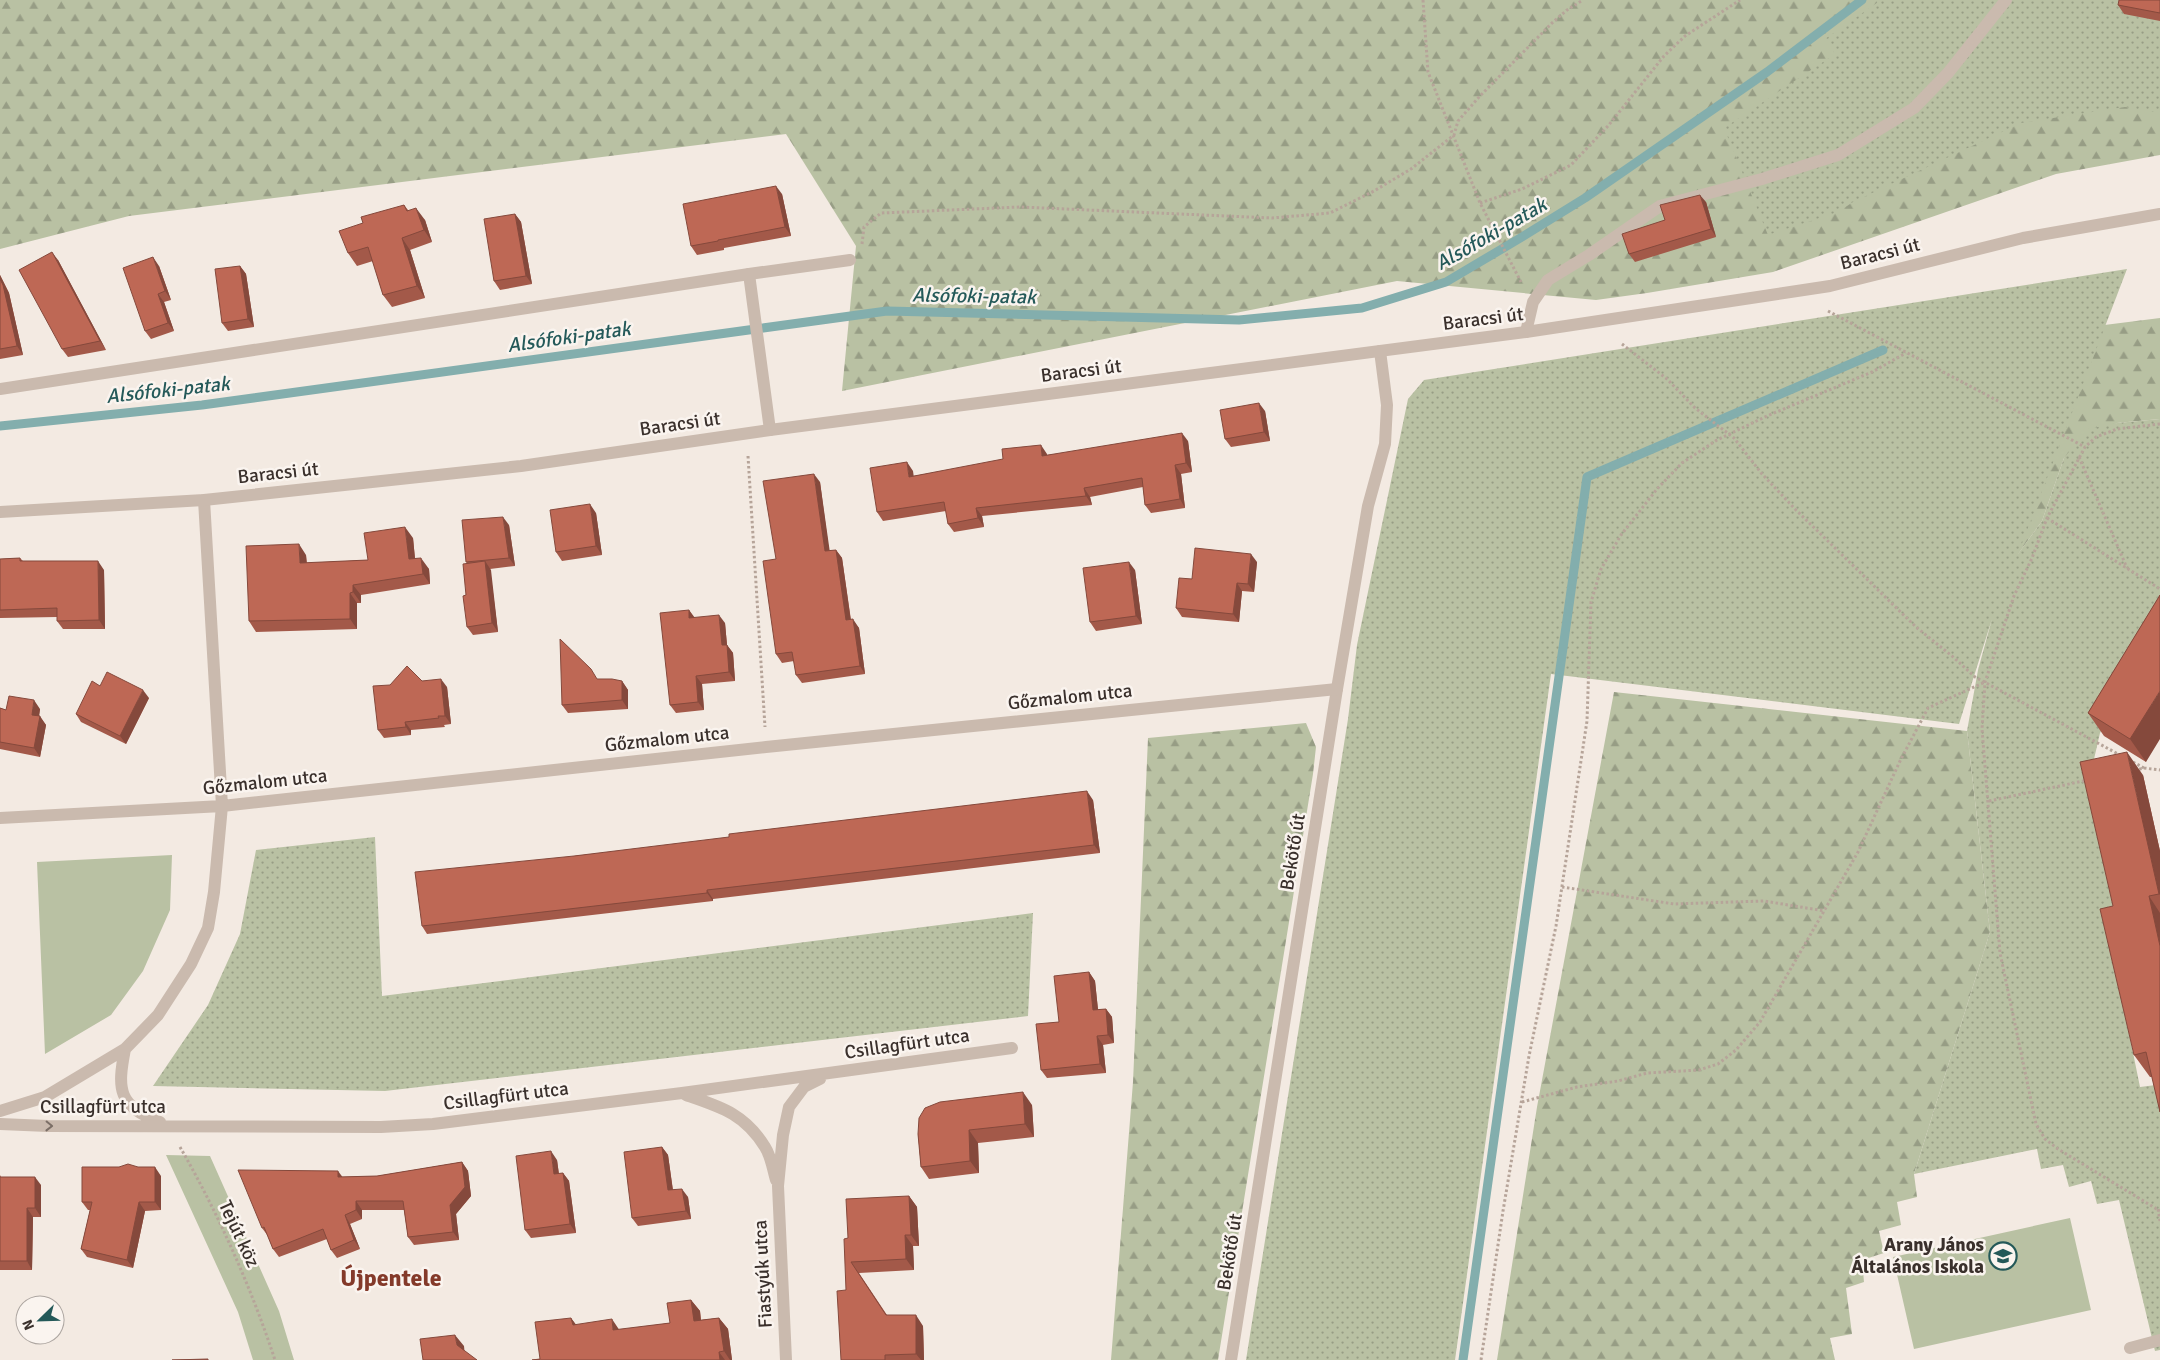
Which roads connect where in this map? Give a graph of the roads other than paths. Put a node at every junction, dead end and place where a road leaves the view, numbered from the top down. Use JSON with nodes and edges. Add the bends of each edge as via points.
{"nodes":[{"id":1,"x":2006,"y":0,"type":"edge"},
{"id":2,"x":2160,"y":214,"type":"edge"},
{"id":3,"x":850,"y":260,"type":"road end"},
{"id":4,"x":748,"y":274,"type":"junction"},
{"id":5,"x":1526,"y":332,"type":"junction"},
{"id":6,"x":1380,"y":350,"type":"junction"},
{"id":7,"x":0,"y":389,"type":"edge"},
{"id":8,"x":770,"y":430,"type":"junction"},
{"id":9,"x":204,"y":500,"type":"junction"},
{"id":10,"x":0,"y":512,"type":"edge"},
{"id":11,"x":1338,"y":689,"type":"junction"},
{"id":12,"x":222,"y":806,"type":"junction"},
{"id":13,"x":0,"y":818,"type":"edge"},
{"id":14,"x":1012,"y":1048,"type":"dead end"},
{"id":15,"x":125,"y":1050,"type":"junction"},
{"id":16,"x":829,"y":1074,"type":"junction"},
{"id":17,"x":682,"y":1093,"type":"junction"},
{"id":18,"x":0,"y":1111,"type":"edge"},
{"id":19,"x":0,"y":1124,"type":"edge"},
{"id":20,"x":167,"y":1125,"type":"junction"},
{"id":21,"x":778,"y":1186,"type":"junction"},
{"id":22,"x":2160,"y":1340,"type":"edge"},
{"id":23,"x":2130,"y":1348,"type":"dead end"},
{"id":24,"x":786,"y":1360,"type":"edge"},
{"id":25,"x":1232,"y":1360,"type":"edge"}],
"edges":[{"from":1,"to":5,"type":"street","via":[[1948,73],[1914,108],[1838,155],[1660,206],[1548,280],[1533,302]]},
{"from":2,"to":5,"type":"street","name":"Baracsi út","via":[[2022,238],[1830,286]]},
{"from":3,"to":4,"type":"street"},
{"from":4,"to":7,"type":"street"},
{"from":4,"to":8,"type":"street"},
{"from":5,"to":6,"type":"street","name":"Baracsi út"},
{"from":6,"to":8,"type":"street","name":"Baracsi út"},
{"from":6,"to":11,"type":"street","name":"Bekötő út","via":[[1387,405],[1386,444],[1368,506]]},
{"from":8,"to":9,"type":"street","name":"Baracsi út","via":[[521,466]]},
{"from":9,"to":10,"type":"street","name":"Baracsi út"},
{"from":9,"to":12,"type":"street"},
{"from":11,"to":12,"type":"street","name":"Gőzmalom utca"},
{"from":11,"to":25,"type":"street","name":"Bekötő út"},
{"from":12,"to":13,"type":"street","name":"Gőzmalom utca"},
{"from":12,"to":15,"type":"street","via":[[208,928],[191,964],[158,1015]]},
{"from":14,"to":16,"type":"street","name":"Csillagfürt utca"},
{"from":15,"to":18,"type":"street","via":[[45,1097]]},
{"from":15,"to":20,"type":"street","via":[[120,1077],[123,1096],[144,1116]]},
{"from":16,"to":17,"type":"street","name":"Csillagfürt utca"},
{"from":16,"to":21,"type":"street","name":"Fiastyúk utca","via":[[804,1087],[789,1107]]},
{"from":17,"to":20,"type":"street","name":"Csillagfürt utca","via":[[407,1125]]},
{"from":17,"to":21,"type":"street","name":"Fiastyúk utca","via":[[724,1108],[745,1122],[766,1148]]},
{"from":19,"to":20,"type":"street","name":"Csillagfürt utca","one_way":true},
{"from":21,"to":24,"type":"street","name":"Fiastyúk utca"},
{"from":22,"to":23,"type":"street"}]}
